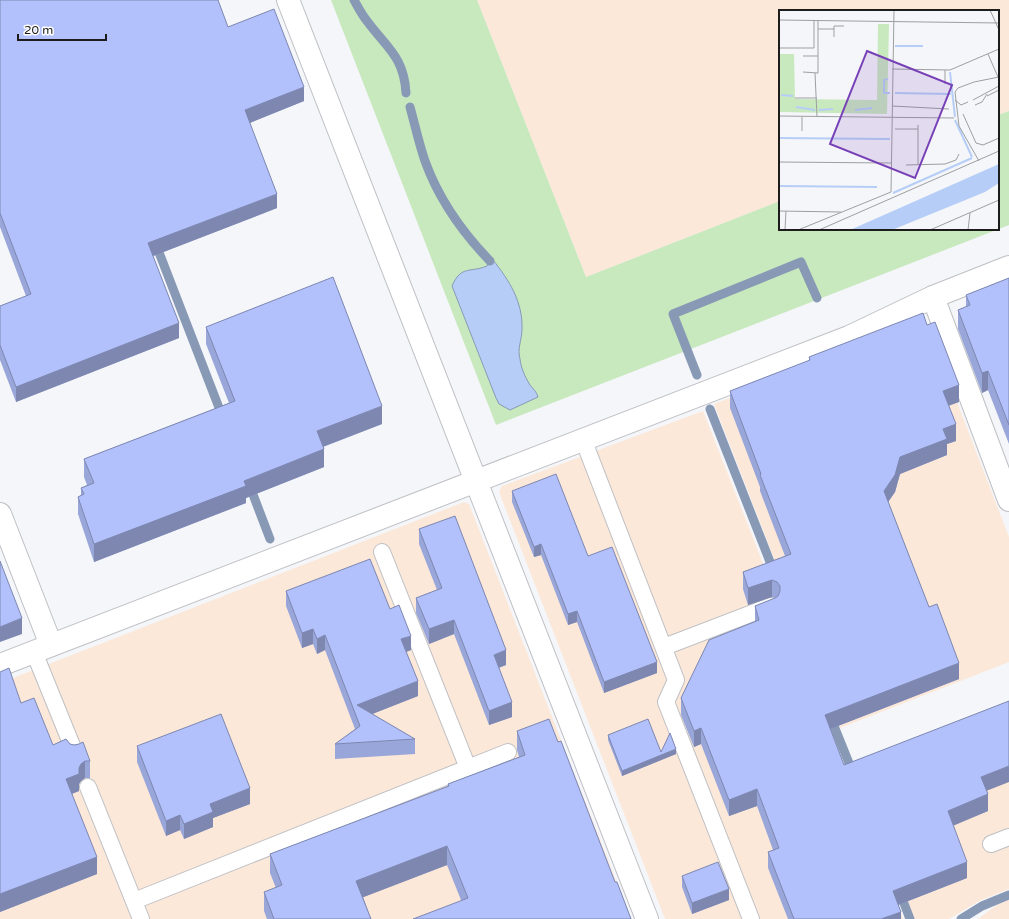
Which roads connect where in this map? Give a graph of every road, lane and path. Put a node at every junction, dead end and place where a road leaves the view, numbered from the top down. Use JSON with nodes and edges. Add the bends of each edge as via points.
{"nodes":[{"id":1,"x":288,"y":0,"type":"edge"},
{"id":2,"x":1009,"y":267,"type":"edge"},
{"id":3,"x":933,"y":297,"type":"junction"},
{"id":4,"x":583,"y":439,"type":"junction"},
{"id":5,"x":476,"y":480,"type":"junction"},
{"id":6,"x":1009,"y":500,"type":"edge"},
{"id":7,"x":0,"y":514,"type":"edge"},
{"id":8,"x":382,"y":552,"type":"dead end"},
{"id":9,"x":771,"y":606,"type":"edge"},
{"id":10,"x":664,"y":647,"type":"junction"},
{"id":11,"x":42,"y":648,"type":"junction"},
{"id":12,"x":0,"y":665,"type":"edge"},
{"id":13,"x":508,"y":752,"type":"dead end"},
{"id":14,"x":75,"y":753,"type":"edge"},
{"id":15,"x":468,"y":768,"type":"junction"},
{"id":16,"x":88,"y":787,"type":"dead end"},
{"id":17,"x":1009,"y":838,"type":"edge"},
{"id":18,"x":991,"y":844,"type":"dead end"},
{"id":19,"x":134,"y":901,"type":"junction"},
{"id":20,"x":141,"y":919,"type":"edge"},
{"id":21,"x":647,"y":919,"type":"edge"},
{"id":22,"x":751,"y":919,"type":"edge"}],
"edges":[{"from":1,"to":5,"type":"street"},
{"from":2,"to":3,"type":"street"},
{"from":3,"to":4,"type":"street","via":[[849,337]]},
{"from":3,"to":6,"type":"street"},
{"from":4,"to":5,"type":"street"},
{"from":4,"to":10,"type":"lane"},
{"from":5,"to":11,"type":"street"},
{"from":5,"to":21,"type":"street"},
{"from":7,"to":11,"type":"street"},
{"from":8,"to":15,"type":"lane"},
{"from":9,"to":10,"type":"lane"},
{"from":10,"to":22,"type":"lane","via":[[676,680],[666,702]]},
{"from":11,"to":12,"type":"street"},
{"from":11,"to":14,"type":"lane"},
{"from":13,"to":15,"type":"lane"},
{"from":15,"to":19,"type":"lane"},
{"from":16,"to":19,"type":"lane"},
{"from":17,"to":18,"type":"lane"},
{"from":19,"to":20,"type":"lane"}]}
